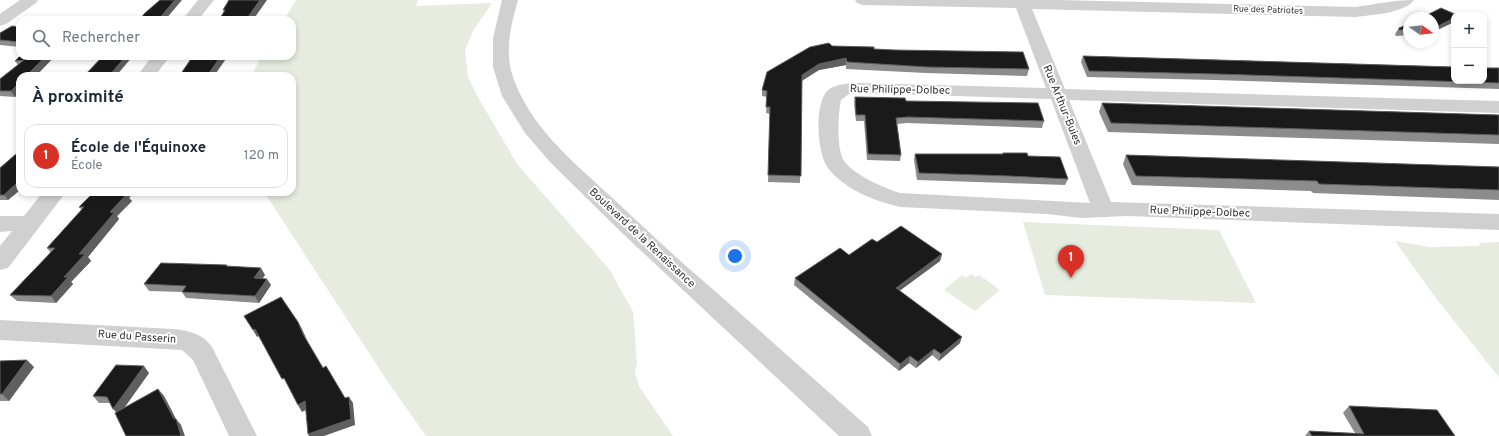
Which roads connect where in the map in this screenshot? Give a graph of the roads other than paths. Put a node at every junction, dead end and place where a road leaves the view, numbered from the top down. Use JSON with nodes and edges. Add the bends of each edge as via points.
{"nodes":[{"id":1,"x":30,"y":0,"type":"edge"},
{"id":2,"x":206,"y":0,"type":"edge"},
{"id":3,"x":510,"y":0,"type":"edge"},
{"id":4,"x":863,"y":0,"type":"edge"},
{"id":5,"x":1406,"y":0,"type":"edge"},
{"id":6,"x":1021,"y":2,"type":"edge"},
{"id":7,"x":193,"y":16,"type":"edge"},
{"id":8,"x":0,"y":21,"type":"edge"},
{"id":9,"x":158,"y":60,"type":"edge"},
{"id":10,"x":149,"y":72,"type":"edge"},
{"id":11,"x":1058,"y":94,"type":"junction"},
{"id":12,"x":1499,"y":107,"type":"edge"},
{"id":13,"x":52,"y":196,"type":"edge"},
{"id":14,"x":1103,"y":209,"type":"junction"},
{"id":15,"x":1499,"y":222,"type":"edge"},
{"id":16,"x":31,"y":223,"type":"junction"},
{"id":17,"x":0,"y":224,"type":"edge"},
{"id":18,"x":0,"y":262,"type":"edge"},
{"id":19,"x":0,"y":330,"type":"edge"},
{"id":20,"x":243,"y":436,"type":"edge"},
{"id":21,"x":858,"y":436,"type":"edge"}],
"edges":[{"from":1,"to":8,"type":"street"},
{"from":2,"to":7,"type":"street"},
{"from":3,"to":21,"type":"street","name":"Boulevard de la Renaissance","via":[[500,52],[503,76],[510,93],[543,145],[650,247]]},
{"from":4,"to":6,"type":"street","name":"Rue des Patriotes"},
{"from":5,"to":6,"type":"street","name":"Rue des Patriotes","via":[[1389,7],[1356,12]]},
{"from":6,"to":11,"type":"street","name":"Rue Arthur-Buies"},
{"from":9,"to":10,"type":"street"},
{"from":11,"to":12,"type":"street","name":"Rue Philippe-Dolbec"},
{"from":11,"to":14,"type":"street","name":"Rue Arthur-Buies"},
{"from":11,"to":14,"type":"street","name":"Rue Philippe-Dolbec","via":[[845,89],[834,95],[829,105],[832,159],[838,168],[874,192],[900,200],[1081,211]]},
{"from":13,"to":16,"type":"street"},
{"from":14,"to":15,"type":"street","name":"Rue Philippe-Dolbec"},
{"from":16,"to":17,"type":"street"},
{"from":16,"to":18,"type":"street"},
{"from":19,"to":20,"type":"street","name":"Rue du Passerin","via":[[186,341],[196,346],[203,354]]}]}
